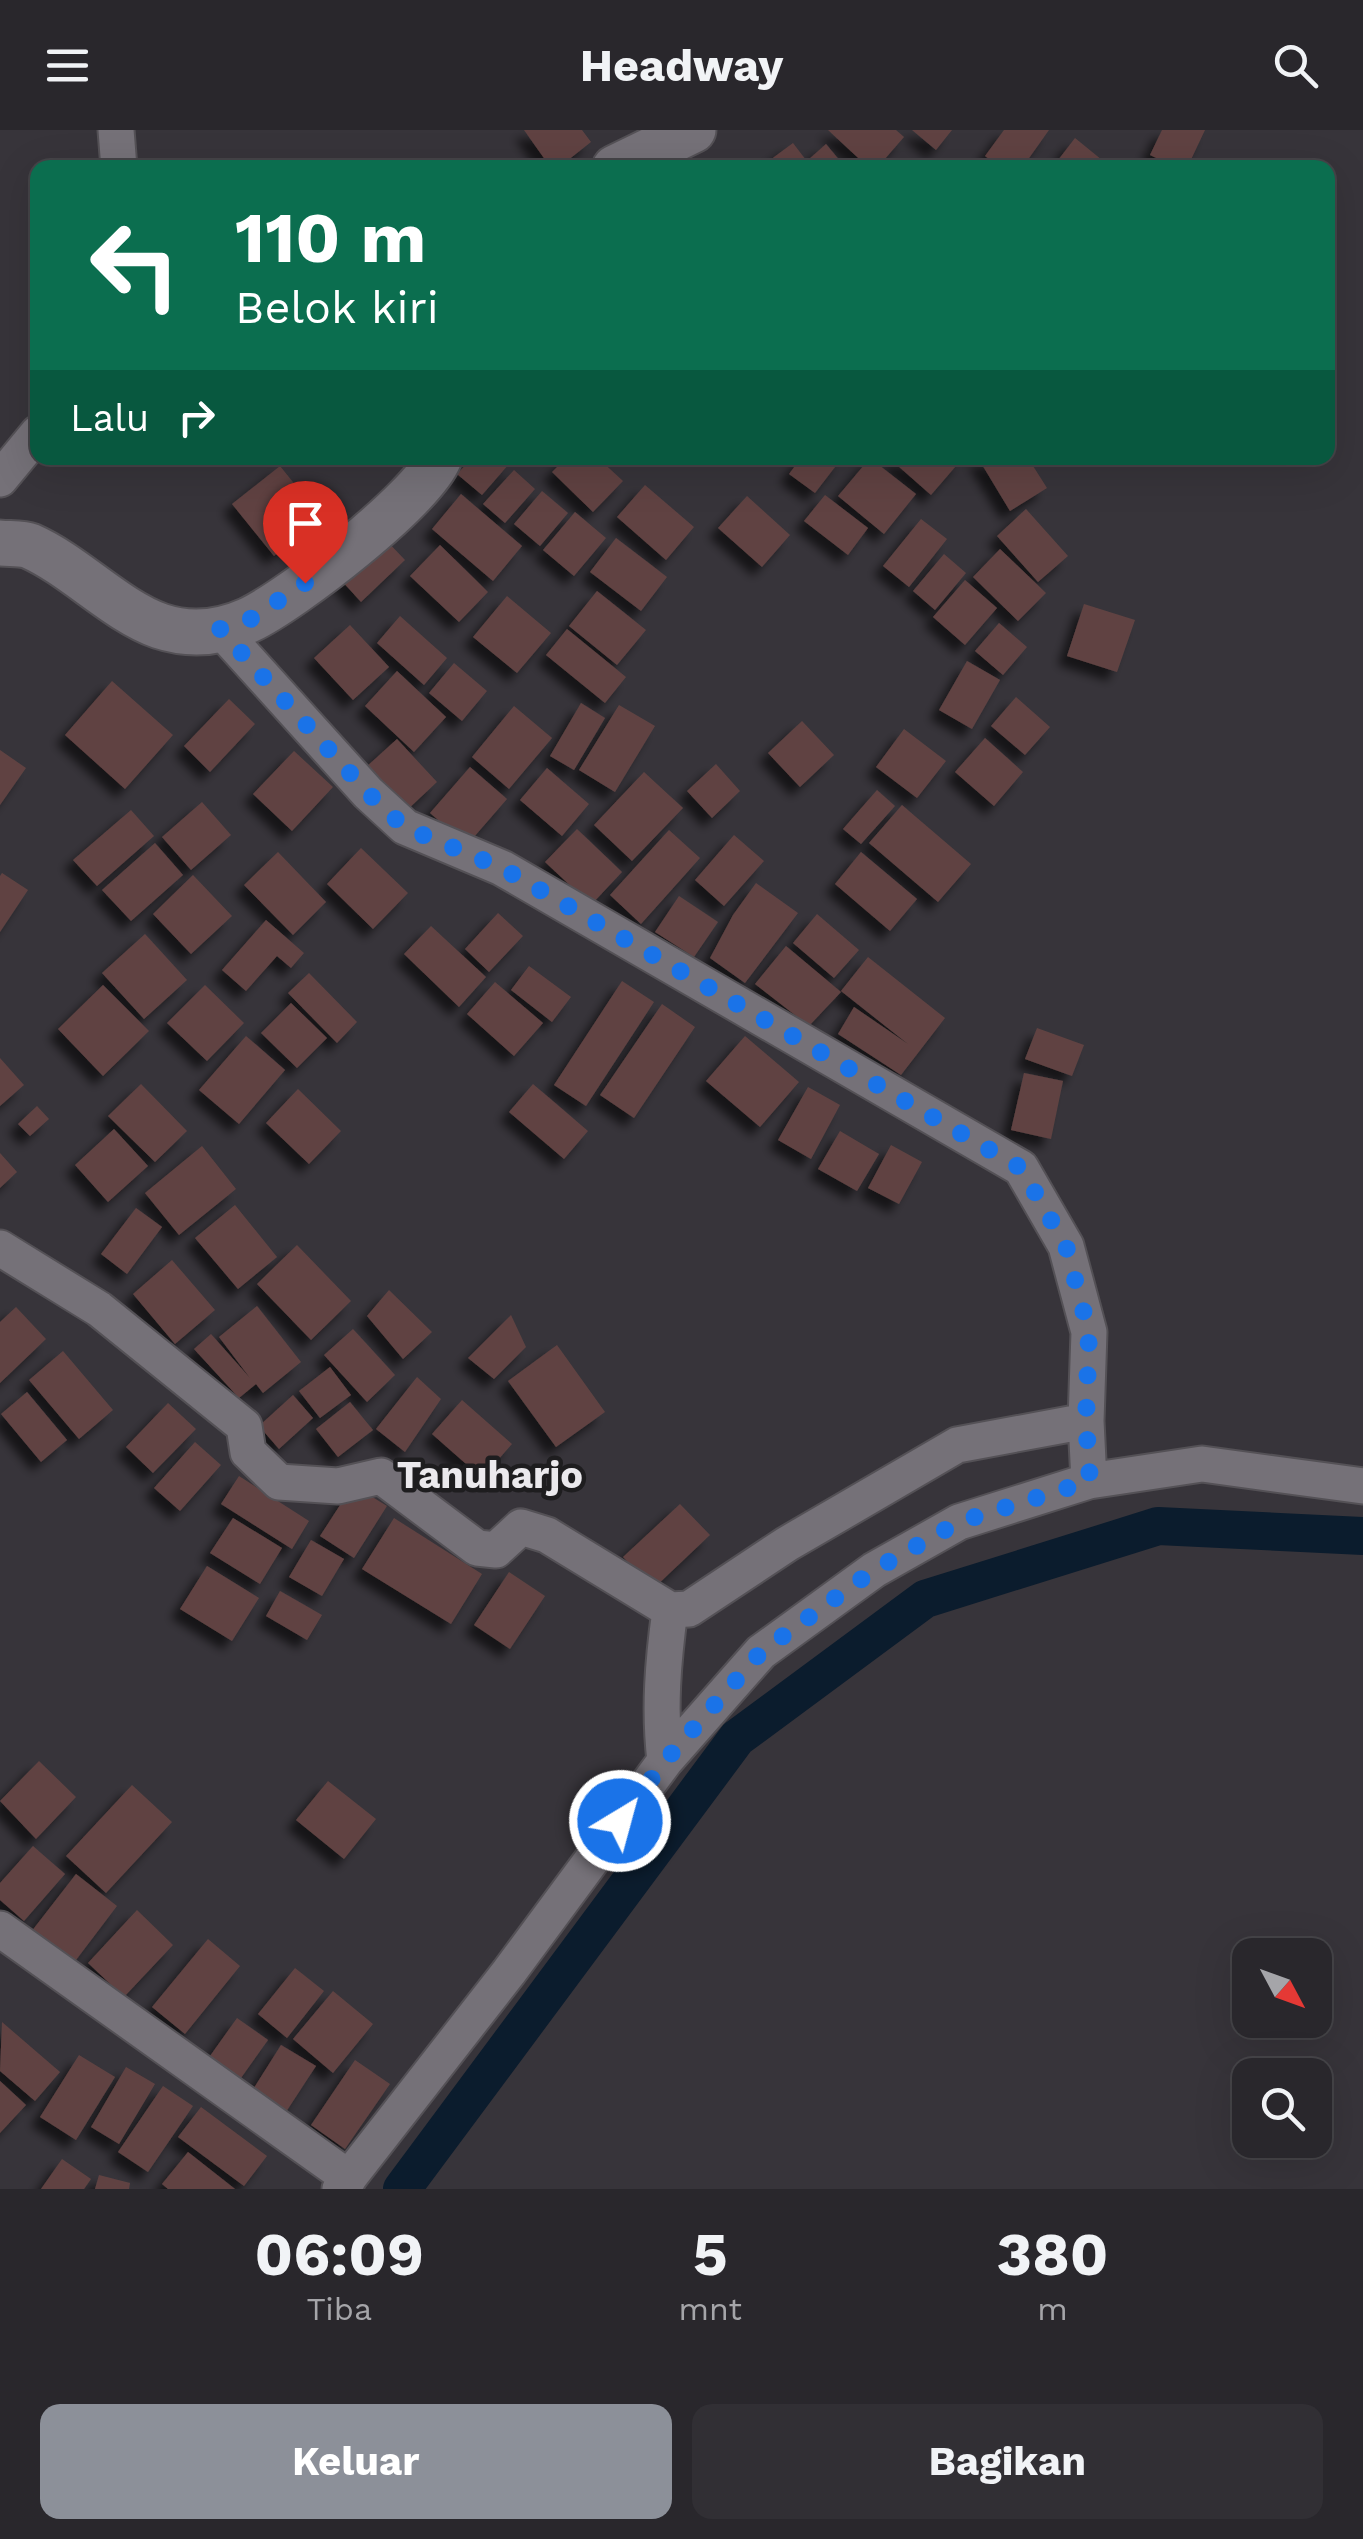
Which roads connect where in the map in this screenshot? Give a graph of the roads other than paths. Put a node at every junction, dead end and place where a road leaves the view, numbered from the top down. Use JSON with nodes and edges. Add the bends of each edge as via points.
{"nodes":[{"id":1,"x":116,"y":130,"type":"edge"},
{"id":2,"x":693,"y":130,"type":"edge"},
{"id":3,"x":118,"y":160,"type":"edge"},
{"id":4,"x":639,"y":160,"type":"edge"},
{"id":5,"x":30,"y":443,"type":"edge"},
{"id":6,"x":434,"y":465,"type":"edge"},
{"id":7,"x":0,"y":479,"type":"edge"},
{"id":8,"x":0,"y":543,"type":"edge"},
{"id":9,"x":220,"y":629,"type":"junction"},
{"id":10,"x":0,"y":1248,"type":"edge"},
{"id":11,"x":1086,"y":1421,"type":"junction"},
{"id":12,"x":1090,"y":1481,"type":"junction"},
{"id":13,"x":1363,"y":1486,"type":"edge"},
{"id":14,"x":670,"y":1610,"type":"junction"},
{"id":15,"x":665,"y":1761,"type":"junction"},
{"id":16,"x":0,"y":1929,"type":"edge"},
{"id":17,"x":344,"y":2183,"type":"edge"}],
"edges":[{"from":1,"to":3,"type":"street"},
{"from":2,"to":4,"type":"street"},
{"from":5,"to":7,"type":"street"},
{"from":6,"to":9,"type":"street","via":[[420,486],[333,564],[249,620]]},
{"from":8,"to":9,"type":"street","via":[[28,545],[155,624],[189,634]]},
{"from":9,"to":11,"type":"street","via":[[404,827],[502,868],[1021,1168],[1066,1246],[1089,1332]]},
{"from":10,"to":14,"type":"street","via":[[100,1309],[244,1426],[248,1452],[279,1482],[338,1486],[381,1476],[477,1548],[496,1550],[521,1526]]},
{"from":11,"to":12,"type":"street"},
{"from":11,"to":14,"type":"street","via":[[957,1445],[688,1609]]},
{"from":12,"to":13,"type":"street","via":[[1202,1464]]},
{"from":12,"to":15,"type":"street","via":[[959,1522],[874,1570],[761,1652]]},
{"from":14,"to":15,"type":"street","via":[[660,1719]]},
{"from":15,"to":17,"type":"street"},
{"from":16,"to":17,"type":"street"}]}
